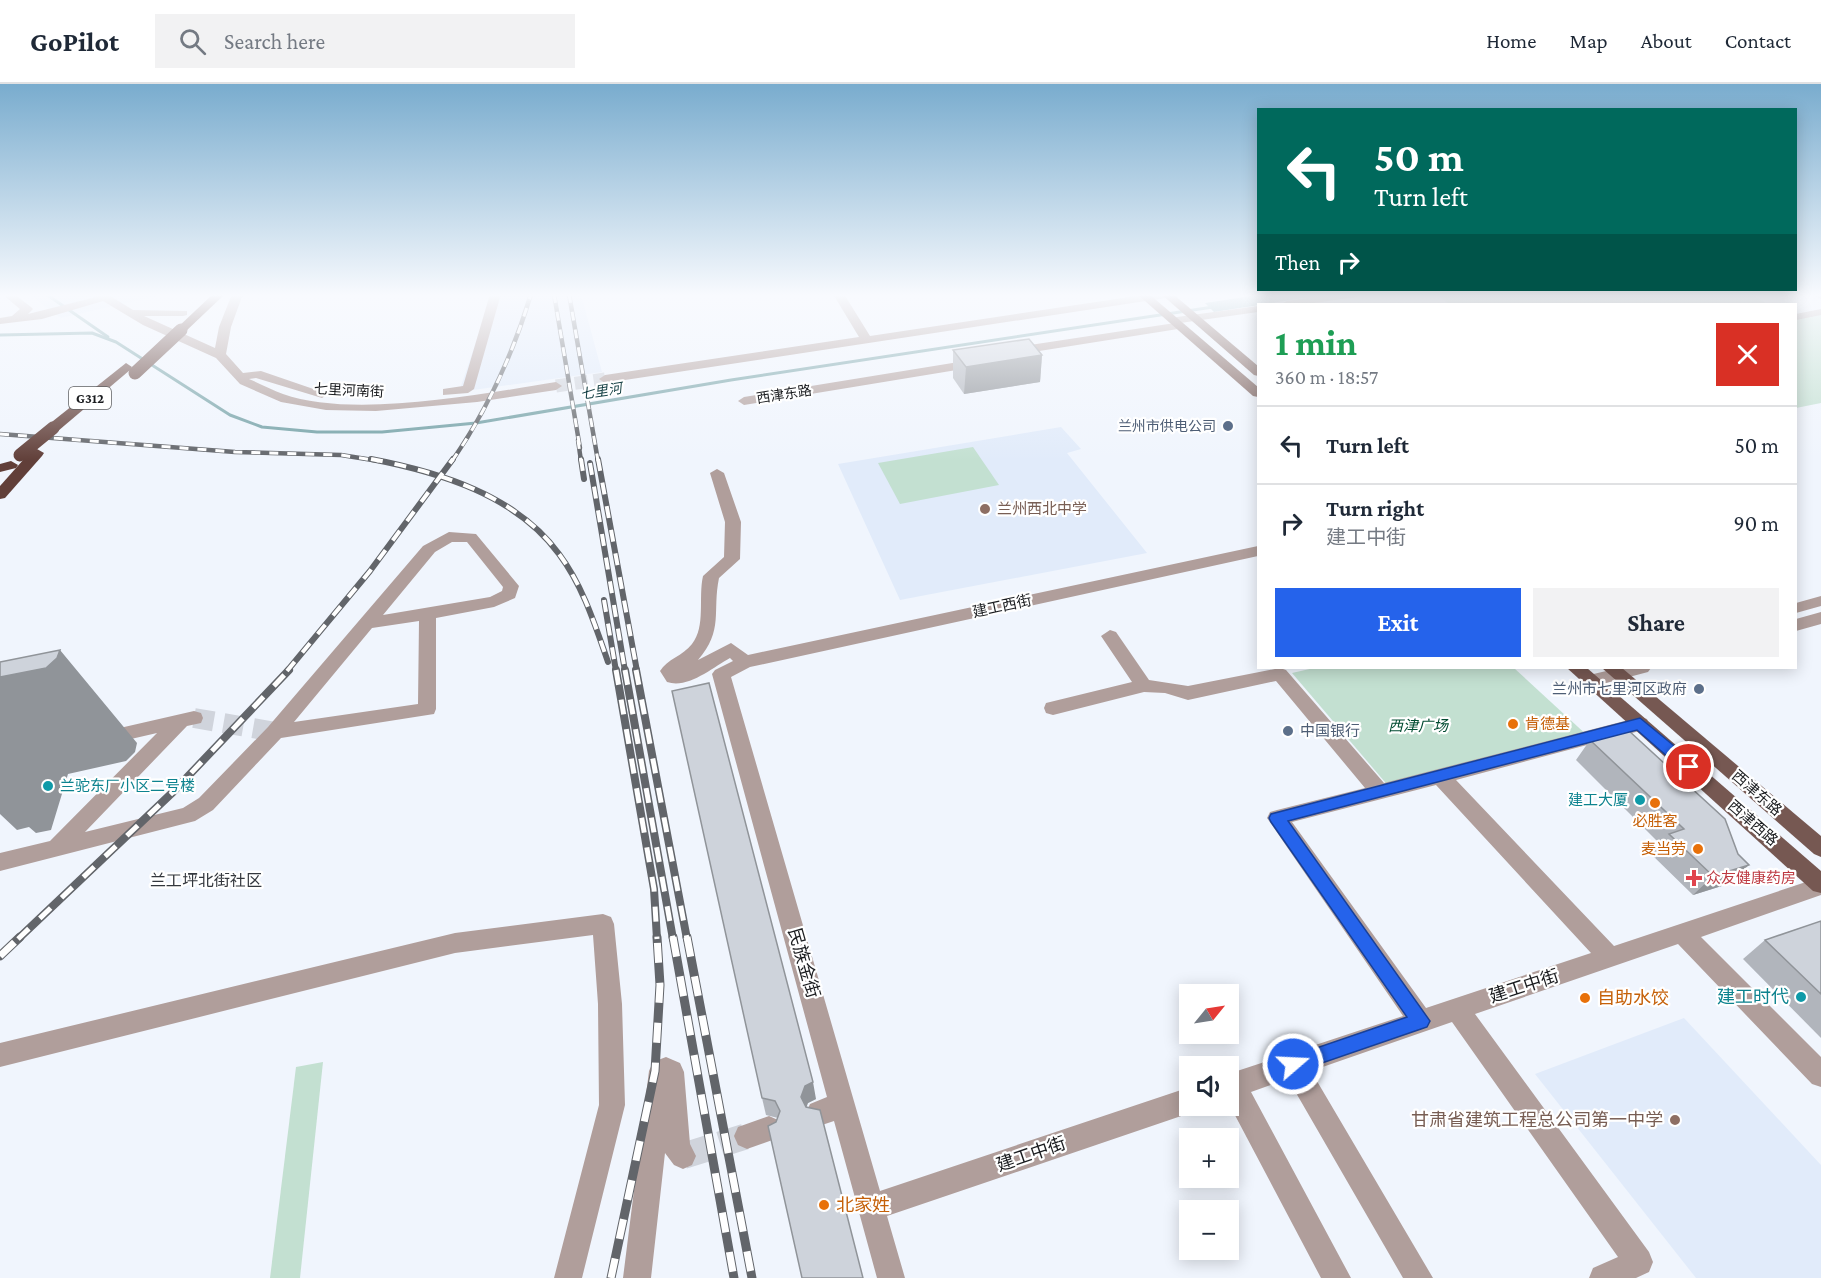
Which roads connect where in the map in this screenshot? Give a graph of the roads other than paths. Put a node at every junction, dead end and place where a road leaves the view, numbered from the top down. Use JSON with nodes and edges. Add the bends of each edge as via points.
{"nodes":[{"id":1,"x":153,"y":350,"type":"edge"},
{"id":2,"x":205,"y":350,"type":"edge"},
{"id":3,"x":221,"y":350,"type":"edge"},
{"id":4,"x":480,"y":350,"type":"edge"},
{"id":5,"x":802,"y":350,"type":"edge"},
{"id":6,"x":1028,"y":350,"type":"edge"},
{"id":7,"x":1207,"y":350,"type":"edge"},
{"id":8,"x":1232,"y":350,"type":"edge"},
{"id":9,"x":220,"y":355,"type":"junction"},
{"id":10,"x":1257,"y":371,"type":"edge"},
{"id":11,"x":237,"y":377,"type":"junction"},
{"id":12,"x":605,"y":379,"type":"tunnel mouth"},
{"id":13,"x":556,"y":386,"type":"tunnel mouth"},
{"id":14,"x":1257,"y":392,"type":"edge"},
{"id":15,"x":744,"y":401,"type":"dead end"},
{"id":16,"x":59,"y":429,"type":"junction"},
{"id":17,"x":12,"y":466,"type":"edge"},
{"id":18,"x":717,"y":473,"type":"dead end"},
{"id":19,"x":0,"y":478,"type":"edge"},
{"id":20,"x":0,"y":483,"type":"edge"},
{"id":21,"x":0,"y":495,"type":"edge"},
{"id":22,"x":1257,"y":551,"type":"edge"},
{"id":23,"x":1821,"y":601,"type":"edge"},
{"id":24,"x":1797,"y":608,"type":"edge"},
{"id":25,"x":428,"y":614,"type":"junction"},
{"id":26,"x":1821,"y":618,"type":"edge"},
{"id":27,"x":365,"y":623,"type":"junction"},
{"id":28,"x":1797,"y":625,"type":"edge"},
{"id":29,"x":1110,"y":636,"type":"dead end"},
{"id":30,"x":745,"y":662,"type":"junction"},
{"id":31,"x":1633,"y":669,"type":"edge"},
{"id":32,"x":1614,"y":671,"type":"edge"},
{"id":33,"x":1584,"y":674,"type":"edge"},
{"id":34,"x":1144,"y":686,"type":"junction"},
{"id":35,"x":1053,"y":708,"type":"dead end"},
{"id":36,"x":1640,"y":724,"type":"junction"},
{"id":37,"x":275,"y":732,"type":"junction"},
{"id":38,"x":90,"y":741,"type":"dead end"},
{"id":39,"x":1440,"y":776,"type":"junction"},
{"id":40,"x":1380,"y":792,"type":"junction"},
{"id":41,"x":1821,"y":848,"type":"edge"},
{"id":42,"x":56,"y":849,"type":"junction"},
{"id":43,"x":0,"y":862,"type":"edge"},
{"id":44,"x":1821,"y":885,"type":"edge"},
{"id":45,"x":1682,"y":933,"type":"junction"},
{"id":46,"x":1609,"y":957,"type":"junction"},
{"id":47,"x":1456,"y":1008,"type":"junction"},
{"id":48,"x":1421,"y":1021,"type":"junction"},
{"id":49,"x":0,"y":1055,"type":"edge"},
{"id":50,"x":1293,"y":1064,"type":"junction"},
{"id":51,"x":1821,"y":1075,"type":"edge"},
{"id":52,"x":1239,"y":1083,"type":"edge"},
{"id":53,"x":1239,"y":1100,"type":"edge"},
{"id":54,"x":844,"y":1104,"type":"junction"},
{"id":55,"x":1179,"y":1104,"type":"edge"},
{"id":56,"x":819,"y":1113,"type":"edge"},
{"id":57,"x":683,"y":1156,"type":"dead end"},
{"id":58,"x":872,"y":1207,"type":"junction"},
{"id":59,"x":568,"y":1278,"type":"edge"},
{"id":60,"x":637,"y":1278,"type":"edge"},
{"id":61,"x":891,"y":1278,"type":"edge"},
{"id":62,"x":1337,"y":1278,"type":"edge"},
{"id":63,"x":1419,"y":1278,"type":"edge"},
{"id":64,"x":1603,"y":1278,"type":"edge"}],
"edges":[{"from":1,"to":16,"type":"highway","number":"G312","bridge":true},
{"from":2,"to":9,"type":"street"},
{"from":3,"to":9,"type":"street"},
{"from":4,"to":11,"type":"street","via":[[468,389],[395,398],[325,395],[257,374]]},
{"from":5,"to":12,"type":"street"},
{"from":6,"to":15,"type":"street","name":"西津东路","via":[[991,361]]},
{"from":7,"to":14,"type":"main road"},
{"from":8,"to":10,"type":"main road"},
{"from":9,"to":11,"type":"street","name":"七里河南街"},
{"from":11,"to":13,"type":"street","name":"七里河南街","via":[[294,400],[358,408],[437,403]]},
{"from":16,"to":17,"type":"highway","number":"G312","bridge":true},
{"from":16,"to":17,"type":"highway","number":"G312","via":[[37,453]]},
{"from":17,"to":19,"type":"highway","number":"G312"},
{"from":17,"to":20,"type":"highway"},
{"from":17,"to":21,"type":"highway","number":"G312"},
{"from":18,"to":30,"type":"street","via":[[733,522],[732,559],[711,576],[710,626],[705,638],[691,658],[669,671],[673,678],[684,676],[731,649]]},
{"from":22,"to":30,"type":"street","name":"建工西街"},
{"from":23,"to":24,"type":"street"},
{"from":25,"to":27,"type":"street"},
{"from":25,"to":27,"type":"street","via":[[494,602],[508,594],[511,586],[471,537],[449,537],[429,549]]},
{"from":25,"to":37,"type":"street","via":[[427,709]]},
{"from":26,"to":28,"type":"street"},
{"from":27,"to":37,"type":"street"},
{"from":29,"to":34,"type":"street"},
{"from":30,"to":54,"type":"street","name":"民族金街","via":[[721,674]]},
{"from":31,"to":32,"type":"street"},
{"from":32,"to":33,"type":"street"},
{"from":32,"to":41,"type":"main road","name":"西津东路"},
{"from":33,"to":36,"type":"main road","name":"西津西路"},
{"from":34,"to":35,"type":"street"},
{"from":34,"to":40,"type":"street","via":[[1188,693],[1280,674]]},
{"from":36,"to":39,"type":"street"},
{"from":36,"to":44,"type":"main road","name":"西津西路"},
{"from":37,"to":42,"type":"street","via":[[206,804],[188,815]]},
{"from":38,"to":42,"type":"street","via":[[187,719]]},
{"from":39,"to":40,"type":"street"},
{"from":39,"to":46,"type":"street"},
{"from":40,"to":48,"type":"street","via":[[1277,818]]},
{"from":42,"to":43,"type":"street"},
{"from":44,"to":45,"type":"street","name":"建工中街"},
{"from":45,"to":46,"type":"street","name":"建工中街"},
{"from":45,"to":51,"type":"street"},
{"from":46,"to":47,"type":"street","name":"建工中街"},
{"from":47,"to":48,"type":"street","name":"建工中街"},
{"from":47,"to":64,"type":"street","via":[[1639,1262]]},
{"from":48,"to":50,"type":"street","name":"建工中街"},
{"from":49,"to":59,"type":"street","via":[[455,943],[603,924],[610,1004],[612,1105]]},
{"from":50,"to":52,"type":"street","name":"建工中街"},
{"from":50,"to":63,"type":"street"},
{"from":53,"to":62,"type":"street"},
{"from":54,"to":56,"type":"street"},
{"from":54,"to":58,"type":"street","name":"民族金街"},
{"from":55,"to":58,"type":"street","name":"建工中街"},
{"from":57,"to":60,"type":"street","via":[[677,1150],[671,1072],[666,1069],[662,1071],[648,1168],[650,1186]]},
{"from":58,"to":61,"type":"street","name":"民族金街"}]}
